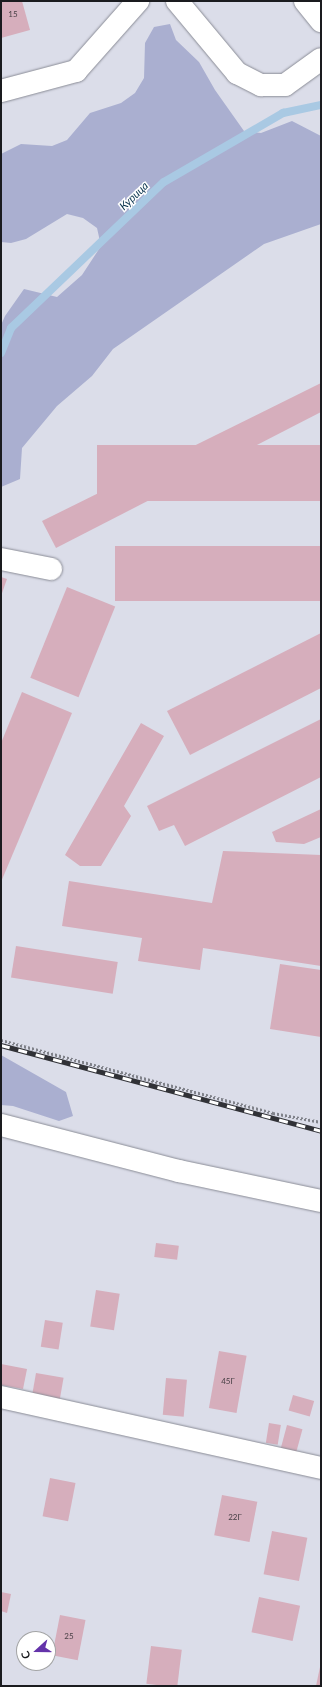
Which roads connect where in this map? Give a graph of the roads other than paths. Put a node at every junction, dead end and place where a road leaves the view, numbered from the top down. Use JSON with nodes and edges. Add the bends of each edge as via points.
{"nodes":[{"id":1,"x":138,"y":1,"type":"edge"},
{"id":2,"x":176,"y":1,"type":"edge"},
{"id":3,"x":306,"y":1,"type":"edge"},
{"id":4,"x":321,"y":21,"type":"edge"},
{"id":5,"x":321,"y":59,"type":"edge"},
{"id":6,"x":1,"y":91,"type":"edge"},
{"id":7,"x":1,"y":559,"type":"edge"},
{"id":8,"x":51,"y":569,"type":"dead end"},
{"id":9,"x":1,"y":1125,"type":"edge"},
{"id":10,"x":321,"y":1202,"type":"edge"},
{"id":11,"x":1,"y":1397,"type":"edge"},
{"id":12,"x":321,"y":1468,"type":"edge"}],
"edges":[{"from":1,"to":6,"type":"lane","via":[[76,71]]},
{"from":2,"to":5,"type":"lane","via":[[237,73],[261,85],[285,85]]},
{"from":3,"to":4,"type":"lane"},
{"from":7,"to":8,"type":"lane"},
{"from":9,"to":10,"type":"lane","via":[[179,1171]]},
{"from":11,"to":12,"type":"lane"}]}
